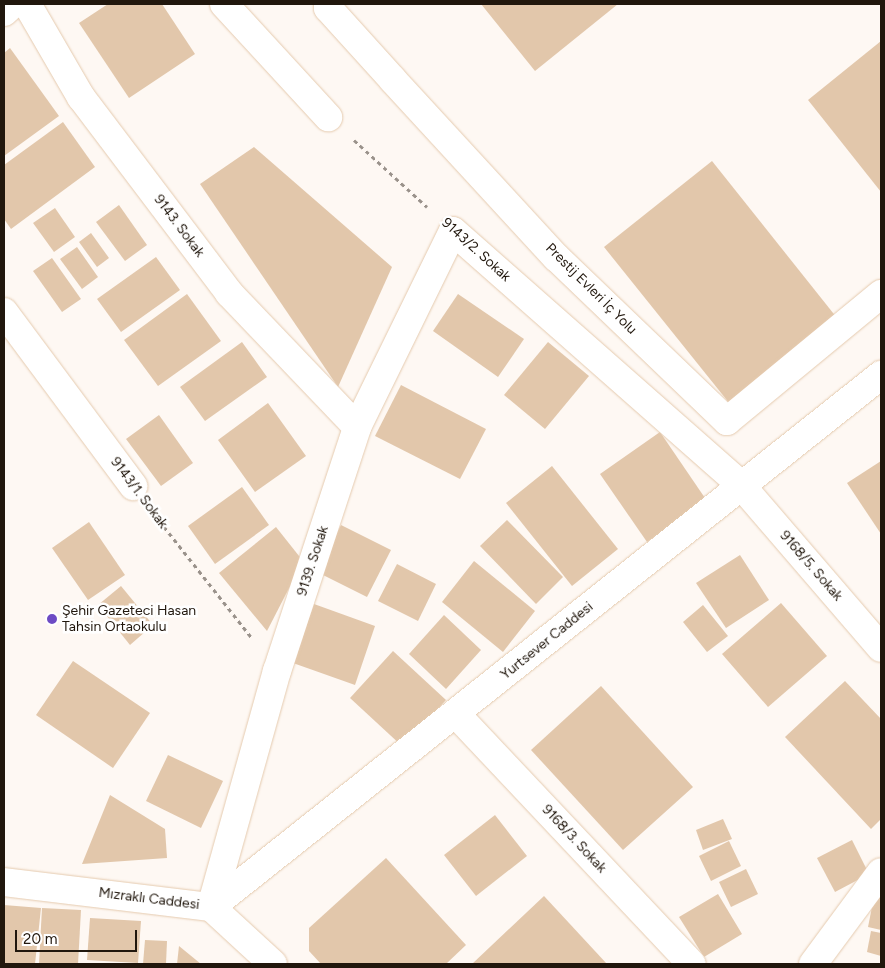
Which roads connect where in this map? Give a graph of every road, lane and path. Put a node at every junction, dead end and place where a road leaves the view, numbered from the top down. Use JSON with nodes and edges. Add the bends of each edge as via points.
{"nodes":[{"id":1,"x":13,"y":4,"type":"edge"},
{"id":2,"x":27,"y":4,"type":"edge"},
{"id":3,"x":224,"y":4,"type":"edge"},
{"id":4,"x":328,"y":4,"type":"edge"},
{"id":5,"x":4,"y":12,"type":"edge"},
{"id":6,"x":328,"y":117,"type":"joint"},
{"id":7,"x":453,"y":230,"type":"junction"},
{"id":8,"x":881,"y":294,"type":"edge"},
{"id":9,"x":4,"y":312,"type":"edge"},
{"id":10,"x":881,"y":375,"type":"edge"},
{"id":11,"x":357,"y":427,"type":"junction"},
{"id":12,"x":740,"y":484,"type":"junction"},
{"id":13,"x":133,"y":486,"type":"joint"},
{"id":14,"x":881,"y":648,"type":"edge"},
{"id":15,"x":277,"y":671,"type":"junction"},
{"id":16,"x":456,"y":715,"type":"junction"},
{"id":17,"x":881,"y":872,"type":"edge"},
{"id":18,"x":4,"y":882,"type":"edge"},
{"id":19,"x":211,"y":907,"type":"junction"},
{"id":20,"x":273,"y":964,"type":"edge"},
{"id":21,"x":692,"y":964,"type":"edge"},
{"id":22,"x":813,"y":964,"type":"edge"}],
"edges":[{"from":1,"to":5,"type":"street"},
{"from":2,"to":11,"type":"street","name":"9143. Sokak","via":[[81,97],[229,292]]},
{"from":3,"to":6,"type":"street"},
{"from":4,"to":8,"type":"street","name":"Prestij Evleri İç Yolu","via":[[328,8],[556,257],[727,421]]},
{"from":6,"to":7,"type":"path","name":"9143/2. Sokak"},
{"from":7,"to":11,"type":"street","name":"9139. Sokak"},
{"from":7,"to":12,"type":"street","name":"9143/2. Sokak"},
{"from":9,"to":13,"type":"street","name":"9143/1. Sokak"},
{"from":10,"to":12,"type":"street","name":"Yurtsever Caddesi"},
{"from":11,"to":15,"type":"street","name":"9139. Sokak"},
{"from":12,"to":14,"type":"street","name":"9168/5. Sokak"},
{"from":12,"to":16,"type":"street","name":"Yurtsever Caddesi"},
{"from":13,"to":15,"type":"path","name":"9143/1. Sokak"},
{"from":15,"to":19,"type":"street","name":"9139. Sokak"},
{"from":16,"to":19,"type":"street","name":"Yurtsever Caddesi"},
{"from":16,"to":21,"type":"street","name":"9168/3. Sokak"},
{"from":17,"to":22,"type":"street"},
{"from":18,"to":19,"type":"street","name":"Mızraklı Caddesi"},
{"from":19,"to":20,"type":"street","name":"Mızraklı Caddesi"}]}
